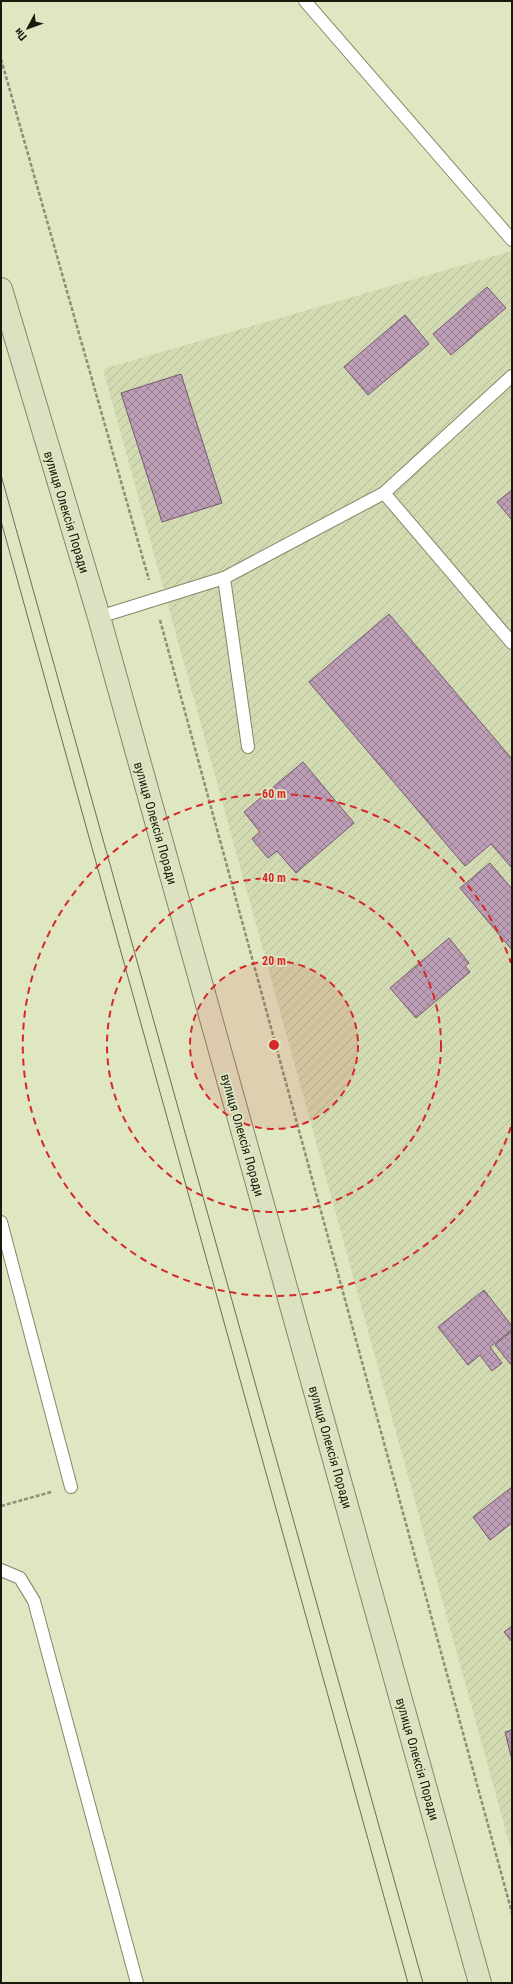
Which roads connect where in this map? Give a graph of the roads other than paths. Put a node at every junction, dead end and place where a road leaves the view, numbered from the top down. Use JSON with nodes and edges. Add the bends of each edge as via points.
{"nodes":[{"id":1,"x":305,"y":1,"type":"edge"},
{"id":2,"x":512,"y":240,"type":"edge"},
{"id":3,"x":1,"y":289,"type":"edge"},
{"id":4,"x":512,"y":376,"type":"edge"},
{"id":5,"x":384,"y":493,"type":"junction"},
{"id":6,"x":224,"y":578,"type":"junction"},
{"id":7,"x":99,"y":617,"type":"junction"},
{"id":8,"x":512,"y":643,"type":"edge"},
{"id":9,"x":248,"y":747,"type":"dead end"},
{"id":10,"x":1,"y":1222,"type":"edge"},
{"id":11,"x":71,"y":1487,"type":"road end"},
{"id":12,"x":1,"y":1570,"type":"edge"},
{"id":13,"x":137,"y":1983,"type":"edge"},
{"id":14,"x":480,"y":1983,"type":"edge"}],
"edges":[{"from":1,"to":2,"type":"lane"},
{"from":3,"to":7,"type":"main road","name":"вулиця Олексія Поради"},
{"from":4,"to":5,"type":"lane"},
{"from":5,"to":6,"type":"lane"},
{"from":5,"to":8,"type":"lane"},
{"from":6,"to":7,"type":"lane"},
{"from":6,"to":9,"type":"lane"},
{"from":7,"to":14,"type":"main road","name":"вулиця Олексія Поради"},
{"from":10,"to":11,"type":"lane"},
{"from":12,"to":13,"type":"lane","via":[[20,1578],[34,1601]]}]}
